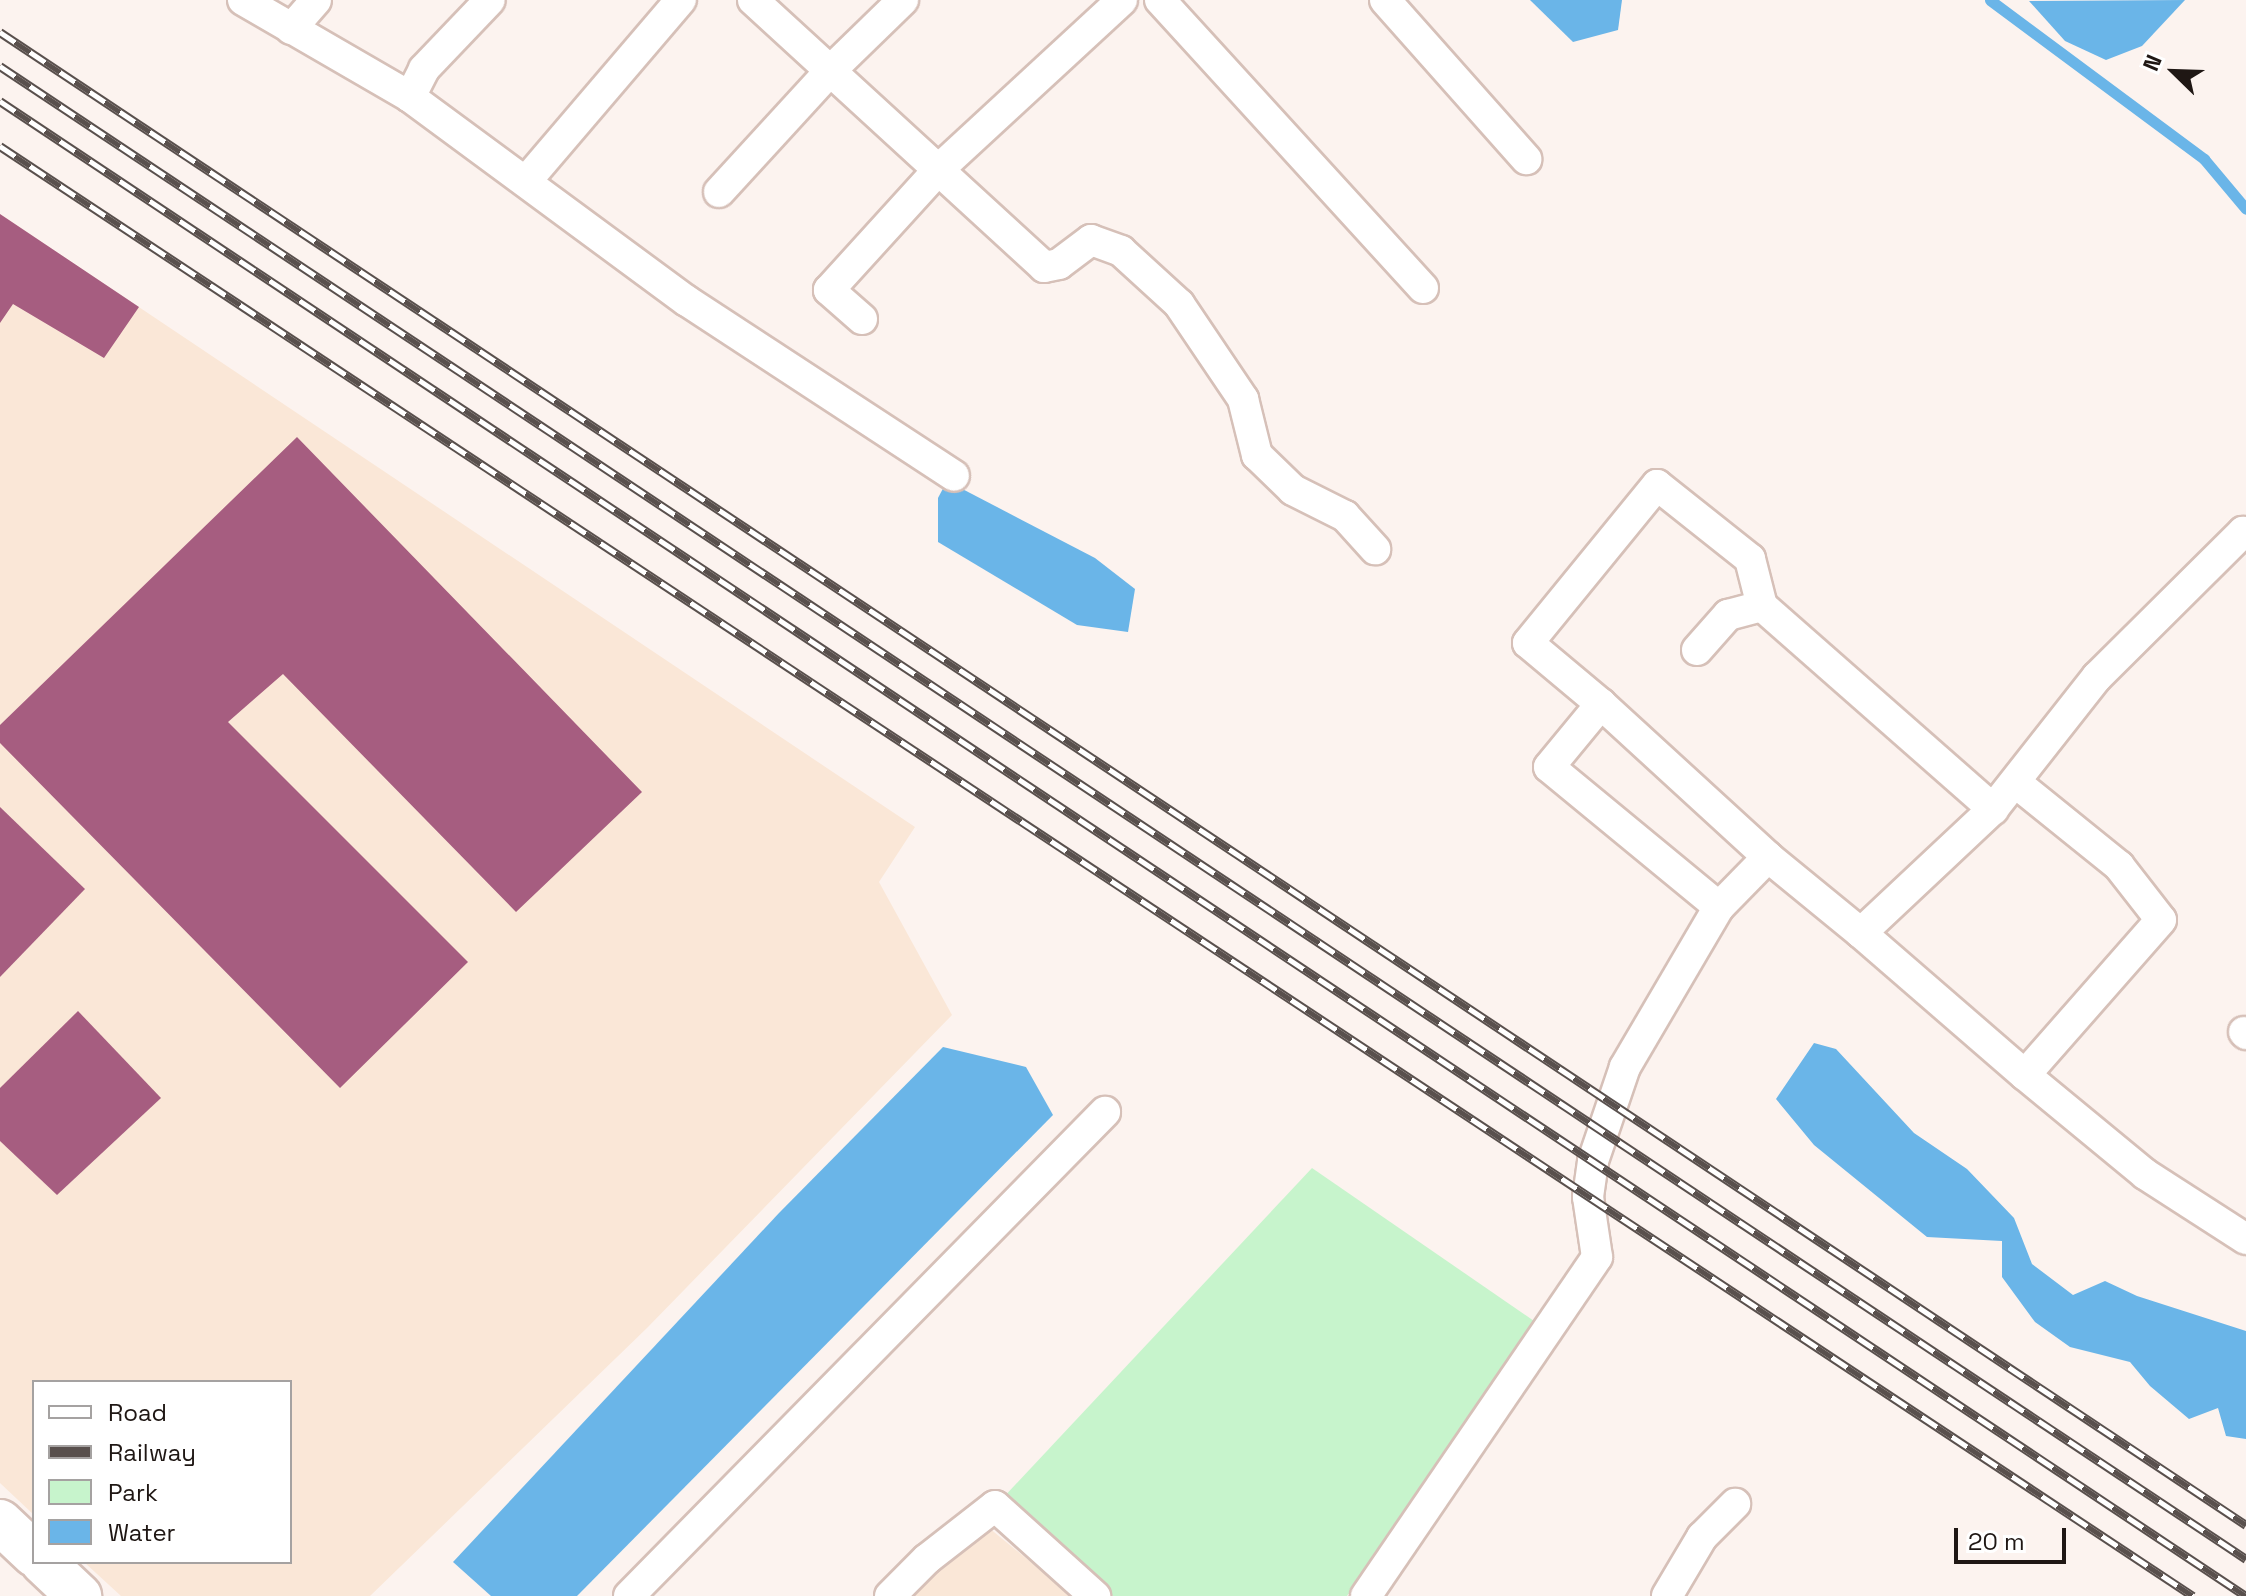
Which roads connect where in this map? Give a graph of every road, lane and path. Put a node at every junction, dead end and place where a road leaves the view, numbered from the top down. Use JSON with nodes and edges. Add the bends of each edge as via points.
{"nodes":[{"id":1,"x":243,"y":0,"type":"edge"},
{"id":2,"x":316,"y":0,"type":"edge"},
{"id":3,"x":490,"y":0,"type":"edge"},
{"id":4,"x":681,"y":0,"type":"edge"},
{"id":5,"x":753,"y":0,"type":"edge"},
{"id":6,"x":903,"y":0,"type":"edge"},
{"id":7,"x":1122,"y":0,"type":"edge"},
{"id":8,"x":1160,"y":0,"type":"edge"},
{"id":9,"x":1385,"y":0,"type":"edge"},
{"id":10,"x":291,"y":29,"type":"junction"},
{"id":11,"x":830,"y":71,"type":"junction"},
{"id":12,"x":410,"y":97,"type":"junction"},
{"id":13,"x":1526,"y":159,"type":"dead end"},
{"id":14,"x":939,"y":169,"type":"junction"},
{"id":15,"x":527,"y":180,"type":"junction"},
{"id":16,"x":719,"y":192,"type":"dead end"},
{"id":17,"x":1423,"y":288,"type":"dead end"},
{"id":18,"x":862,"y":319,"type":"dead end"},
{"id":19,"x":954,"y":476,"type":"dead end"},
{"id":20,"x":2246,"y":535,"type":"edge"},
{"id":21,"x":1375,"y":549,"type":"dead end"},
{"id":22,"x":1762,"y":606,"type":"junction"},
{"id":23,"x":1697,"y":650,"type":"dead end"},
{"id":24,"x":1601,"y":704,"type":"junction"},
{"id":25,"x":2015,"y":782,"type":"junction"},
{"id":26,"x":1993,"y":809,"type":"junction"},
{"id":27,"x":1768,"y":857,"type":"junction"},
{"id":28,"x":1719,"y":907,"type":"junction"},
{"id":29,"x":1861,"y":933,"type":"junction"},
{"id":30,"x":2025,"y":1075,"type":"junction"},
{"id":31,"x":1105,"y":1112,"type":"dead end"},
{"id":32,"x":2246,"y":1239,"type":"edge"},
{"id":33,"x":1735,"y":1504,"type":"dead end"},
{"id":34,"x":0,"y":1522,"type":"edge"},
{"id":35,"x":32,"y":1552,"type":"edge"},
{"id":36,"x":45,"y":1564,"type":"edge"},
{"id":37,"x":79,"y":1596,"type":"edge"},
{"id":38,"x":629,"y":1596,"type":"edge"},
{"id":39,"x":890,"y":1596,"type":"edge"},
{"id":40,"x":1095,"y":1596,"type":"edge"},
{"id":41,"x":1366,"y":1596,"type":"edge"},
{"id":42,"x":1667,"y":1596,"type":"edge"}],
"edges":[{"from":1,"to":10,"type":"street"},
{"from":2,"to":10,"type":"street"},
{"from":3,"to":12,"type":"street","via":[[424,69]]},
{"from":4,"to":15,"type":"street"},
{"from":5,"to":11,"type":"street"},
{"from":6,"to":11,"type":"street"},
{"from":7,"to":14,"type":"street"},
{"from":8,"to":17,"type":"street"},
{"from":9,"to":13,"type":"street"},
{"from":10,"to":12,"type":"street"},
{"from":11,"to":14,"type":"street"},
{"from":11,"to":16,"type":"street"},
{"from":12,"to":15,"type":"street"},
{"from":14,"to":18,"type":"street","via":[[829,290]]},
{"from":14,"to":21,"type":"street","via":[[1044,267],[1059,264],[1091,240],[1121,251],[1179,304],[1243,399],[1257,455],[1293,490],[1345,516]]},
{"from":15,"to":19,"type":"street","via":[[687,301]]},
{"from":20,"to":25,"type":"street","via":[[2243,532],[2097,677]]},
{"from":22,"to":23,"type":"street","via":[[1728,615]]},
{"from":22,"to":24,"type":"street","via":[[1750,559],[1657,485],[1528,643]]},
{"from":22,"to":26,"type":"street"},
{"from":24,"to":27,"type":"street"},
{"from":24,"to":28,"type":"street","via":[[1549,767]]},
{"from":25,"to":26,"type":"street"},
{"from":25,"to":30,"type":"street","via":[[2119,866],[2161,920]]},
{"from":26,"to":29,"type":"street"},
{"from":27,"to":28,"type":"street"},
{"from":27,"to":29,"type":"street"},
{"from":28,"to":41,"type":"street","via":[[1625,1067],[1612,1102],[1588,1197],[1597,1257]]},
{"from":29,"to":30,"type":"street"},
{"from":30,"to":32,"type":"street","via":[[2145,1174]]},
{"from":31,"to":38,"type":"street"},
{"from":33,"to":42,"type":"street","via":[[1702,1537]]},
{"from":34,"to":35,"type":"main road"},
{"from":36,"to":37,"type":"main road"},
{"from":39,"to":40,"type":"street","via":[[927,1559],[995,1506]]}]}
